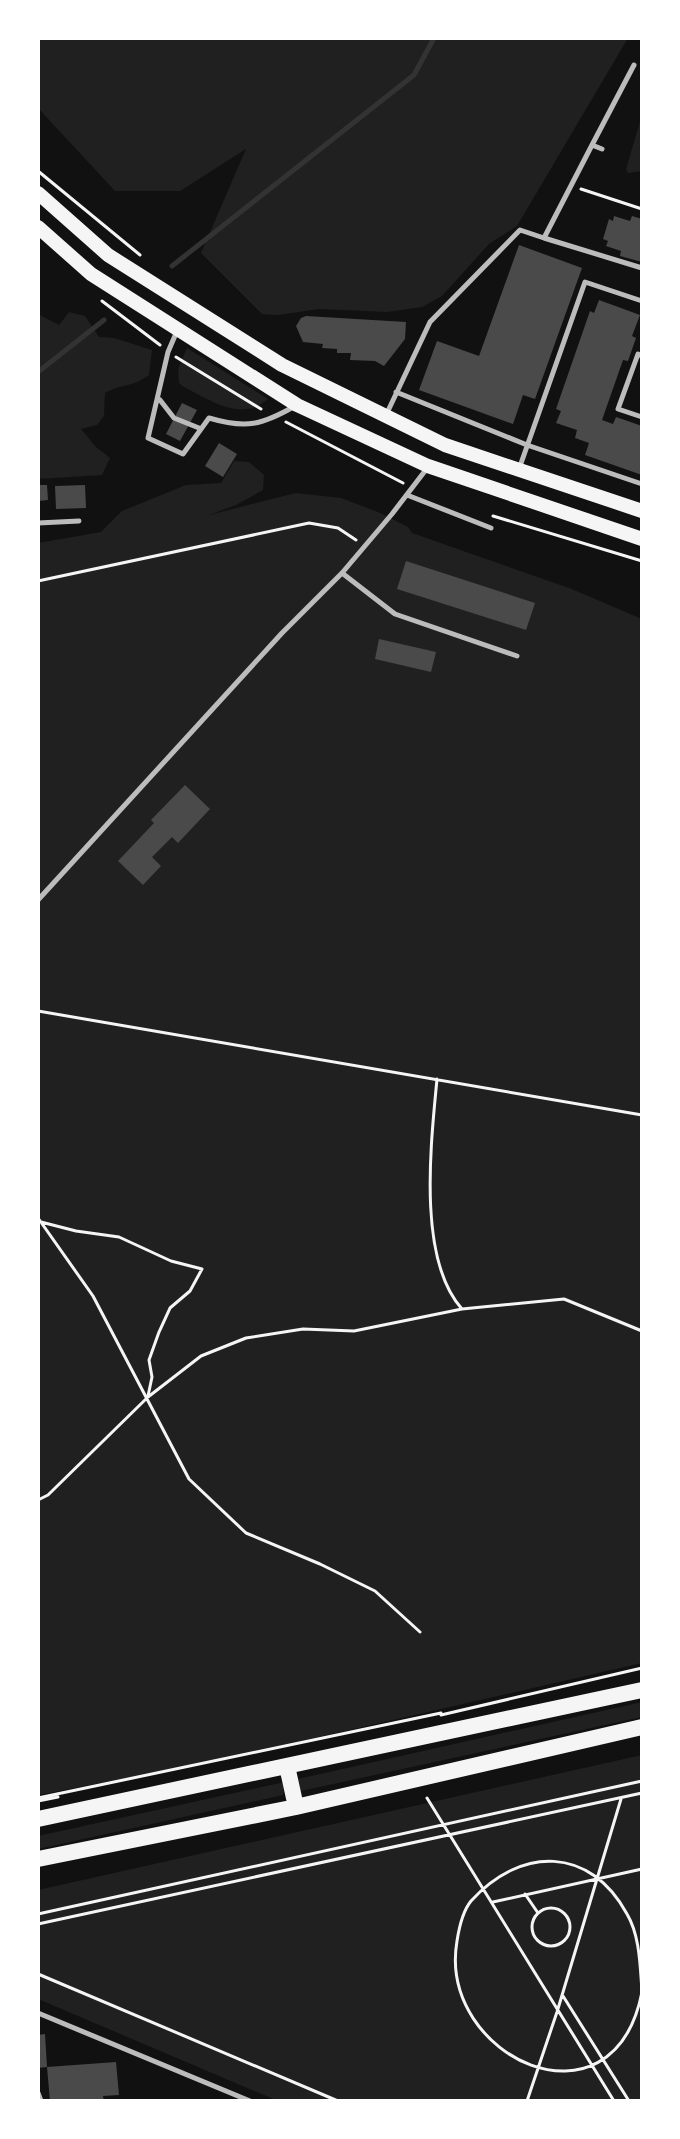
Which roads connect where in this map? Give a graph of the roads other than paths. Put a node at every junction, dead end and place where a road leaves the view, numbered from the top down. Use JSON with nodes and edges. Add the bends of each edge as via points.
{"nodes":[{"id":1,"x":634,"y":65,"type":"dead end"},
{"id":2,"x":592,"y":145,"type":"junction"},
{"id":3,"x":602,"y":149,"type":"dead end"},
{"id":4,"x":38,"y":193,"type":"edge"},
{"id":5,"x":38,"y":227,"type":"edge"},
{"id":6,"x":544,"y":238,"type":"junction"},
{"id":7,"x":642,"y":268,"type":"edge"},
{"id":8,"x":642,"y":301,"type":"edge"},
{"id":9,"x":177,"y":330,"type":"junction"},
{"id":10,"x":642,"y":344,"type":"edge"},
{"id":11,"x":640,"y":355,"type":"edge"},
{"id":12,"x":396,"y":392,"type":"junction"},
{"id":13,"x":159,"y":400,"type":"junction"},
{"id":14,"x":297,"y":405,"type":"junction"},
{"id":15,"x":384,"y":417,"type":"junction"},
{"id":16,"x":642,"y":417,"type":"edge"},
{"id":17,"x":199,"y":428,"type":"junction"},
{"id":18,"x":527,"y":445,"type":"junction"},
{"id":19,"x":428,"y":466,"type":"junction"},
{"id":20,"x":519,"y":470,"type":"junction"},
{"id":21,"x":642,"y":484,"type":"edge"},
{"id":22,"x":407,"y":495,"type":"junction"},
{"id":23,"x":642,"y":511,"type":"edge"},
{"id":24,"x":79,"y":521,"type":"dead end"},
{"id":25,"x":38,"y":523,"type":"edge"},
{"id":26,"x":491,"y":528,"type":"dead end"},
{"id":27,"x":642,"y":539,"type":"edge"},
{"id":28,"x":342,"y":573,"type":"junction"},
{"id":29,"x":517,"y":656,"type":"dead end"},
{"id":30,"x":38,"y":900,"type":"edge"},
{"id":31,"x":642,"y":1690,"type":"edge"},
{"id":32,"x":642,"y":1727,"type":"edge"},
{"id":33,"x":287,"y":1766,"type":"junction"},
{"id":34,"x":296,"y":1807,"type":"junction"},
{"id":35,"x":38,"y":1819,"type":"edge"},
{"id":36,"x":38,"y":1859,"type":"edge"},
{"id":37,"x":38,"y":2013,"type":"edge"},
{"id":38,"x":38,"y":2093,"type":"edge"},
{"id":39,"x":41,"y":2101,"type":"edge"},
{"id":40,"x":250,"y":2101,"type":"edge"}],
"edges":[{"from":1,"to":2,"type":"lane"},
{"from":2,"to":3,"type":"lane"},
{"from":2,"to":6,"type":"lane"},
{"from":4,"to":15,"type":"main road","via":[[150,284],[282,365]]},
{"from":5,"to":9,"type":"main road","via":[[91,274]]},
{"from":6,"to":7,"type":"lane"},
{"from":6,"to":12,"type":"lane","via":[[520,230],[430,322]]},
{"from":8,"to":18,"type":"lane","via":[[585,282]]},
{"from":9,"to":13,"type":"lane"},
{"from":9,"to":14,"type":"main road"},
{"from":10,"to":11,"type":"lane"},
{"from":11,"to":16,"type":"lane","via":[[618,409]]},
{"from":12,"to":15,"type":"lane"},
{"from":12,"to":18,"type":"lane"},
{"from":13,"to":17,"type":"lane","via":[[174,418]]},
{"from":13,"to":17,"type":"lane","via":[[148,438],[183,454]]},
{"from":14,"to":17,"type":"lane","via":[[275,418],[237,426],[209,418]]},
{"from":14,"to":19,"type":"main road"},
{"from":15,"to":20,"type":"main road"},
{"from":18,"to":20,"type":"lane"},
{"from":18,"to":21,"type":"lane"},
{"from":19,"to":22,"type":"lane"},
{"from":19,"to":27,"type":"main road"},
{"from":20,"to":23,"type":"main road"},
{"from":22,"to":26,"type":"lane"},
{"from":22,"to":28,"type":"lane"},
{"from":24,"to":25,"type":"lane"},
{"from":28,"to":29,"type":"lane","via":[[395,614]]},
{"from":28,"to":30,"type":"lane"},
{"from":31,"to":33,"type":"main road"},
{"from":32,"to":34,"type":"main road"},
{"from":33,"to":34,"type":"main road"},
{"from":33,"to":35,"type":"main road"},
{"from":34,"to":36,"type":"main road"},
{"from":37,"to":40,"type":"lane"},
{"from":38,"to":39,"type":"lane"}]}
